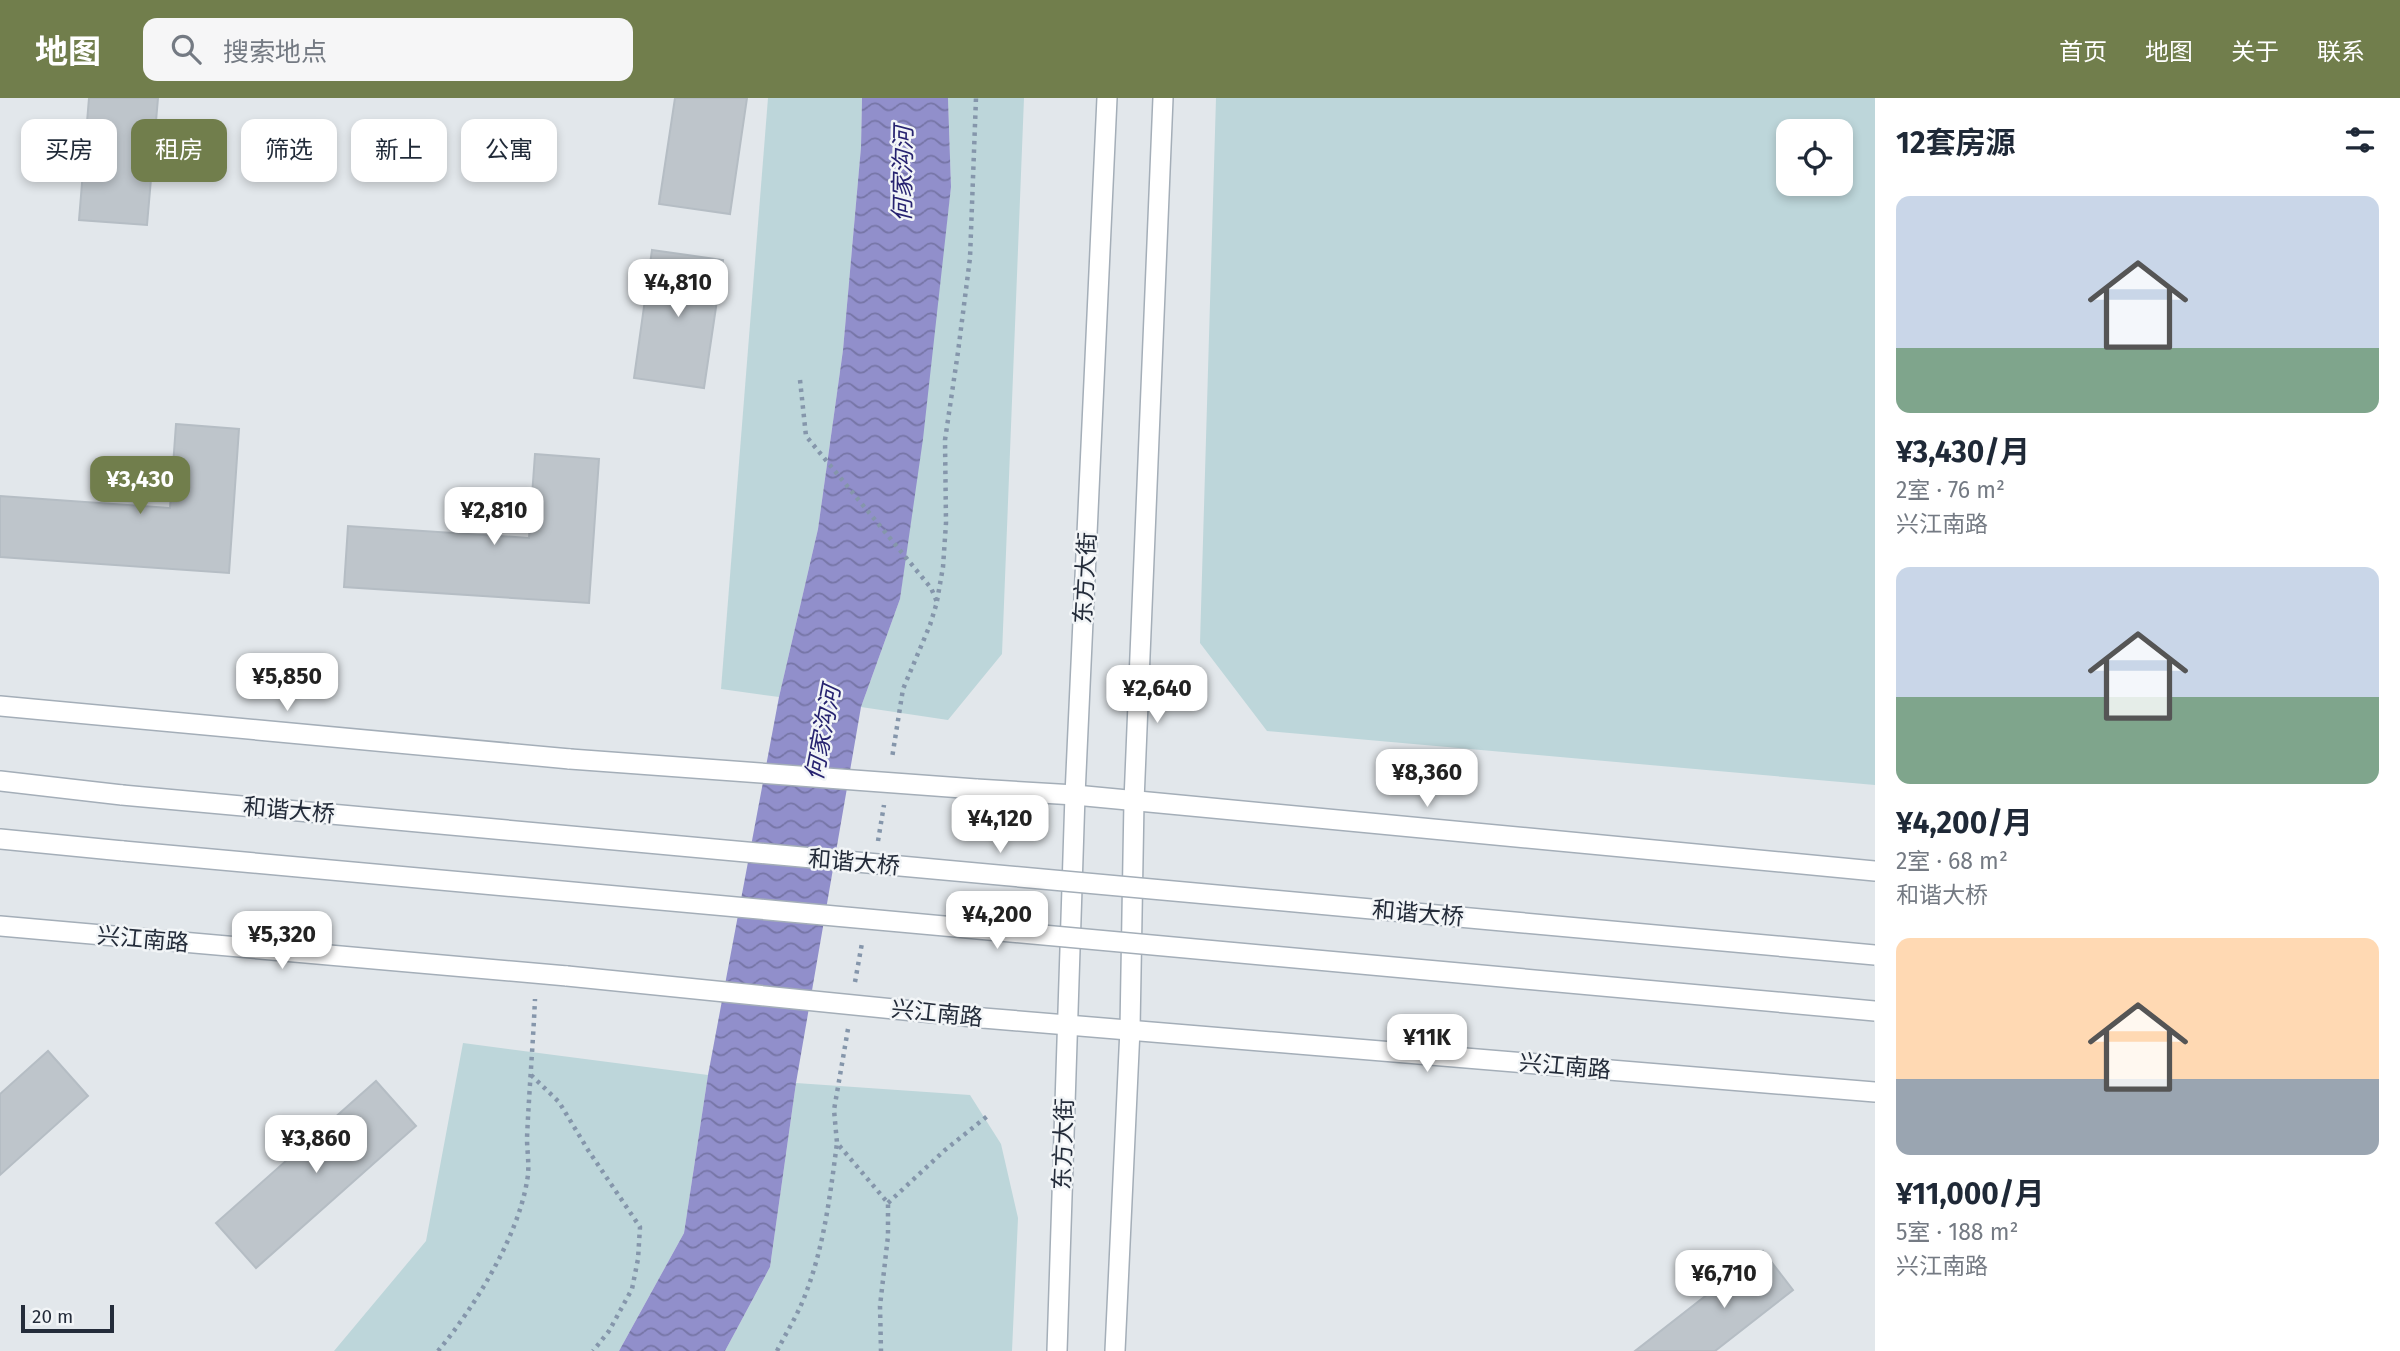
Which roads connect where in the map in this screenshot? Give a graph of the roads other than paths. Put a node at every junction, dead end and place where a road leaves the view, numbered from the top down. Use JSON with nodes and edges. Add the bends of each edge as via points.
{"nodes":[{"id":1,"x":1107,"y":98,"type":"edge"},
{"id":2,"x":1163,"y":98,"type":"edge"},
{"id":3,"x":0,"y":706,"type":"edge"},
{"id":4,"x":0,"y":781,"type":"edge"},
{"id":5,"x":1075,"y":795,"type":"junction"},
{"id":6,"x":1134,"y":802,"type":"junction"},
{"id":7,"x":0,"y":839,"type":"edge"},
{"id":8,"x":1875,"y":871,"type":"edge"},
{"id":9,"x":0,"y":926,"type":"edge"},
{"id":10,"x":1875,"y":955,"type":"edge"},
{"id":11,"x":1875,"y":1010,"type":"edge"},
{"id":12,"x":1067,"y":1024,"type":"junction"},
{"id":13,"x":1130,"y":1029,"type":"junction"},
{"id":14,"x":1875,"y":1092,"type":"edge"},
{"id":15,"x":1057,"y":1351,"type":"edge"},
{"id":16,"x":1115,"y":1351,"type":"edge"}],
"edges":[{"from":1,"to":5,"type":"main road","name":"东方大街"},
{"from":2,"to":6,"type":"main road"},
{"from":3,"to":5,"type":"main road","bridge":true,"via":[[570,760]]},
{"from":4,"to":10,"type":"main road","name":"和谐大桥","bridge":true},
{"from":5,"to":6,"type":"main road"},
{"from":5,"to":12,"type":"main road","name":"东方大街"},
{"from":6,"to":8,"type":"main road"},
{"from":6,"to":13,"type":"main road"},
{"from":7,"to":11,"type":"main road","bridge":true},
{"from":9,"to":12,"type":"main road","name":"兴江南路","bridge":true},
{"from":12,"to":13,"type":"main road","name":"兴江南路"},
{"from":12,"to":15,"type":"main road","name":"东方大街"},
{"from":13,"to":14,"type":"main road","name":"兴江南路"},
{"from":13,"to":16,"type":"main road"}]}
